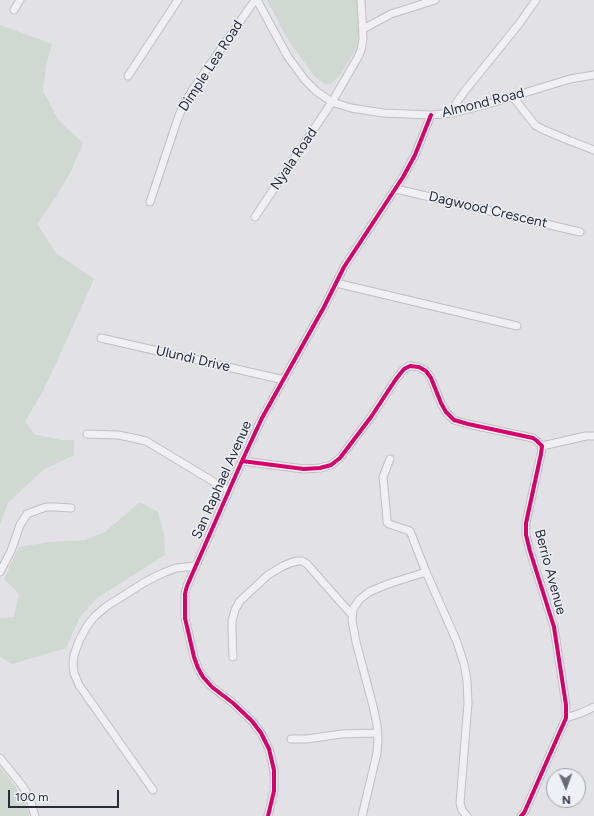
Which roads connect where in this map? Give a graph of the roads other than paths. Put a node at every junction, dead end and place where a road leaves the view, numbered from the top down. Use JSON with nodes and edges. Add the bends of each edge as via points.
{"nodes":[{"id":1,"x":20,"y":0,"type":"edge"},
{"id":2,"x":178,"y":0,"type":"edge"},
{"id":3,"x":256,"y":0,"type":"edge"},
{"id":4,"x":362,"y":0,"type":"edge"},
{"id":5,"x":435,"y":0,"type":"edge"},
{"id":6,"x":536,"y":0,"type":"edge"},
{"id":7,"x":14,"y":10,"type":"dead end"},
{"id":8,"x":363,"y":29,"type":"junction"},
{"id":9,"x":128,"y":76,"type":"dead end"},
{"id":10,"x":594,"y":76,"type":"edge"},
{"id":11,"x":513,"y":97,"type":"junction"},
{"id":12,"x":332,"y":102,"type":"junction"},
{"id":13,"x":452,"y":113,"type":"junction"},
{"id":14,"x":431,"y":115,"type":"junction"},
{"id":15,"x":594,"y":150,"type":"edge"},
{"id":16,"x":396,"y":189,"type":"junction"},
{"id":17,"x":150,"y":202,"type":"dead end"},
{"id":18,"x":255,"y":216,"type":"dead end"},
{"id":19,"x":580,"y":232,"type":"dead end"},
{"id":20,"x":336,"y":283,"type":"junction"},
{"id":21,"x":517,"y":326,"type":"dead end"},
{"id":22,"x":101,"y":338,"type":"dead end"},
{"id":23,"x":284,"y":380,"type":"junction"},
{"id":24,"x":87,"y":434,"type":"dead end"},
{"id":25,"x":594,"y":436,"type":"edge"},
{"id":26,"x":542,"y":446,"type":"junction"},
{"id":27,"x":390,"y":459,"type":"dead end"},
{"id":28,"x":242,"y":461,"type":"junction"},
{"id":29,"x":229,"y":491,"type":"junction"},
{"id":30,"x":71,"y":508,"type":"dead end"},
{"id":31,"x":196,"y":566,"type":"junction"},
{"id":32,"x":0,"y":572,"type":"edge"},
{"id":33,"x":426,"y":572,"type":"junction"},
{"id":34,"x":352,"y":615,"type":"junction"},
{"id":35,"x":233,"y":657,"type":"dead end"},
{"id":36,"x":594,"y":707,"type":"edge"},
{"id":37,"x":566,"y":718,"type":"junction"},
{"id":38,"x":377,"y":734,"type":"junction"},
{"id":39,"x":291,"y":739,"type":"dead end"},
{"id":40,"x":0,"y":758,"type":"edge"},
{"id":41,"x":153,"y":790,"type":"dead end"},
{"id":42,"x":36,"y":816,"type":"edge"},
{"id":43,"x":268,"y":816,"type":"edge"},
{"id":44,"x":362,"y":816,"type":"edge"},
{"id":45,"x":467,"y":816,"type":"edge"},
{"id":46,"x":521,"y":816,"type":"edge"}],
"edges":[{"from":1,"to":7,"type":"street"},
{"from":2,"to":9,"type":"street"},
{"from":3,"to":12,"type":"street","name":"Almond Road","via":[[296,69],[316,91]]},
{"from":3,"to":17,"type":"street","name":"Dimple Lea Road","via":[[184,104]]},
{"from":4,"to":8,"type":"street","name":"Nyala Road"},
{"from":5,"to":8,"type":"street","via":[[391,14]]},
{"from":6,"to":13,"type":"street","via":[[460,97]]},
{"from":8,"to":12,"type":"street","name":"Nyala Road","via":[[358,57]]},
{"from":10,"to":11,"type":"street","name":"Almond Road","via":[[570,79]]},
{"from":11,"to":13,"type":"street","name":"Almond Road"},
{"from":11,"to":15,"type":"street","via":[[542,130]]},
{"from":12,"to":14,"type":"street","name":"Almond Road","via":[[383,113]]},
{"from":12,"to":18,"type":"street","name":"Nyala Road"},
{"from":13,"to":14,"type":"street","name":"Almond Road"},
{"from":14,"to":16,"type":"street","name":"San Raphael Avenue","via":[[415,155]]},
{"from":16,"to":19,"type":"street","name":"Dagwood Crescent"},
{"from":16,"to":20,"type":"street","name":"San Raphael Avenue"},
{"from":20,"to":21,"type":"street"},
{"from":20,"to":23,"type":"street","name":"San Raphael Avenue"},
{"from":22,"to":23,"type":"street","name":"Ulundi Drive"},
{"from":23,"to":28,"type":"street","name":"San Raphael Avenue","via":[[262,418]]},
{"from":24,"to":29,"type":"street","via":[[118,435],[146,441]]},
{"from":25,"to":26,"type":"street"},
{"from":26,"to":28,"type":"street","via":[[533,438],[454,420],[440,402],[426,371],[410,366],[396,379],[371,417],[331,466],[304,469]]},
{"from":26,"to":37,"type":"street","name":"Berrio Avenue","via":[[526,523],[526,535],[554,627]]},
{"from":27,"to":33,"type":"street","via":[[383,477],[386,522],[410,531]]},
{"from":28,"to":29,"type":"street","name":"San Raphael Avenue"},
{"from":29,"to":31,"type":"street","name":"San Raphael Avenue"},
{"from":30,"to":32,"type":"street","via":[[46,507],[27,514],[20,524],[11,551]]},
{"from":31,"to":41,"type":"street","via":[[176,568],[163,573],[107,606],[87,626],[74,655],[74,673],[79,685]]},
{"from":31,"to":43,"type":"street","name":"San Raphael Avenue","via":[[187,586],[184,606],[194,657],[203,677],[252,721],[270,749],[274,791]]},
{"from":33,"to":34,"type":"street","via":[[369,592],[359,600]]},
{"from":33,"to":45,"type":"street","via":[[457,642],[467,680],[468,703],[460,803]]},
{"from":34,"to":35,"type":"street","via":[[307,564],[302,561],[293,562],[268,575],[234,610]]},
{"from":34,"to":38,"type":"street"},
{"from":36,"to":37,"type":"street"},
{"from":37,"to":46,"type":"street","name":"Berrio Avenue"},
{"from":38,"to":39,"type":"street","via":[[341,734],[307,740]]},
{"from":38,"to":44,"type":"street","via":[[377,753]]},
{"from":40,"to":42,"type":"street","via":[[30,796]]}]}
